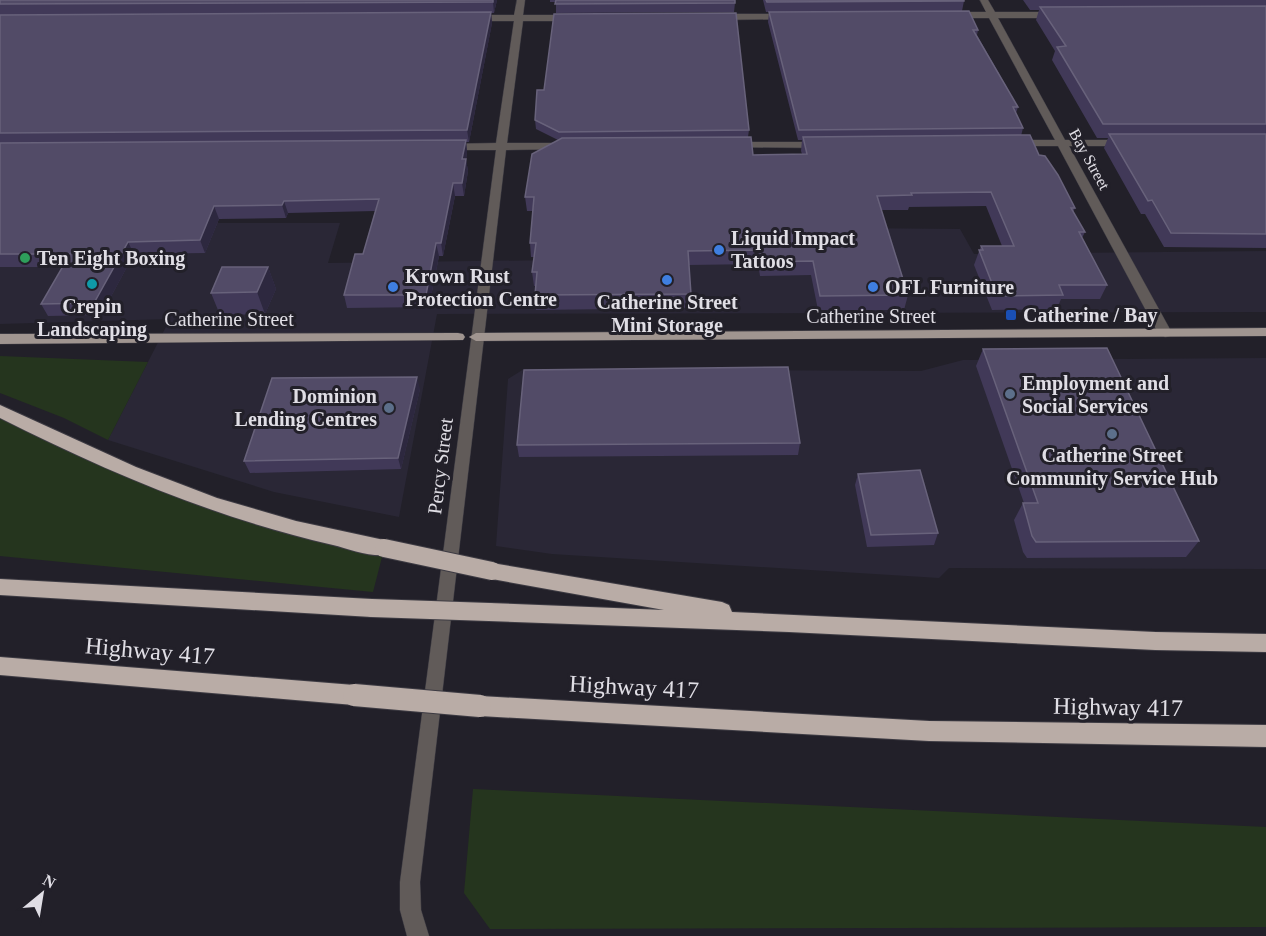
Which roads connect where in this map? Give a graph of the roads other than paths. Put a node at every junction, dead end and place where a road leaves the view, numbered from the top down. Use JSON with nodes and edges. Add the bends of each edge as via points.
{"nodes":[{"id":1,"x":521,"y":0,"type":"edge"},
{"id":2,"x":984,"y":0,"type":"edge"},
{"id":3,"x":993,"y":15,"type":"junction"},
{"id":4,"x":1071,"y":15,"type":"edge"},
{"id":5,"x":799,"y":16,"type":"edge"},
{"id":6,"x":940,"y":16,"type":"edge"},
{"id":7,"x":705,"y":17,"type":"edge"},
{"id":8,"x":464,"y":18,"type":"edge"},
{"id":9,"x":518,"y":18,"type":"junction"},
{"id":10,"x":588,"y":18,"type":"edge"},
{"id":11,"x":1140,"y":142,"type":"edge"},
{"id":12,"x":998,"y":143,"type":"edge"},
{"id":13,"x":1062,"y":143,"type":"junction"},
{"id":14,"x":715,"y":145,"type":"edge"},
{"id":15,"x":833,"y":145,"type":"edge"},
{"id":16,"x":573,"y":146,"type":"edge"},
{"id":17,"x":433,"y":147,"type":"edge"},
{"id":18,"x":503,"y":147,"type":"junction"},
{"id":19,"x":1166,"y":333,"type":"junction"},
{"id":20,"x":1266,"y":333,"type":"edge"},
{"id":21,"x":458,"y":337,"type":"dead end"},
{"id":22,"x":476,"y":337,"type":"junction"},
{"id":23,"x":0,"y":339,"type":"edge"},
{"id":24,"x":0,"y":411,"type":"edge"},
{"id":25,"x":0,"y":586,"type":"edge"},
{"id":26,"x":789,"y":623,"type":"junction"},
{"id":27,"x":1266,"y":643,"type":"edge"},
{"id":28,"x":0,"y":666,"type":"edge"},
{"id":29,"x":1191,"y":735,"type":"junction"},
{"id":30,"x":1266,"y":736,"type":"edge"},
{"id":31,"x":1266,"y":747,"type":"edge"},
{"id":32,"x":418,"y":936,"type":"edge"}],
"edges":[{"from":1,"to":9,"type":"street","name":"Percy Street"},
{"from":2,"to":3,"type":"street","name":"Bay Street"},
{"from":3,"to":4,"type":"street"},
{"from":3,"to":6,"type":"street"},
{"from":3,"to":13,"type":"street","name":"Bay Street"},
{"from":5,"to":7,"type":"street"},
{"from":8,"to":9,"type":"street"},
{"from":9,"to":10,"type":"street"},
{"from":9,"to":18,"type":"street","name":"Percy Street"},
{"from":11,"to":13,"type":"street"},
{"from":12,"to":13,"type":"street"},
{"from":13,"to":19,"type":"street","name":"Bay Street"},
{"from":14,"to":15,"type":"street"},
{"from":16,"to":18,"type":"street"},
{"from":17,"to":18,"type":"street"},
{"from":18,"to":22,"type":"street","name":"Percy Street"},
{"from":19,"to":20,"type":"main road","name":"Catherine Street"},
{"from":19,"to":22,"type":"main road","name":"Catherine Street"},
{"from":21,"to":23,"type":"main road","name":"Catherine Street"},
{"from":22,"to":32,"type":"street","name":"Percy Street","via":[[410,882],[409,903]]},
{"from":24,"to":26,"type":"highway","bridge":true,"via":[[116,467],[270,522],[492,571]]},
{"from":25,"to":26,"type":"highway","bridge":true,"via":[[372,608]]},
{"from":26,"to":27,"type":"highway"},
{"from":28,"to":29,"type":"highway","name":"Highway 417","bridge":true,"via":[[480,706],[929,731]]},
{"from":29,"to":30,"type":"highway","name":"Highway 417"},
{"from":29,"to":31,"type":"highway"}]}
